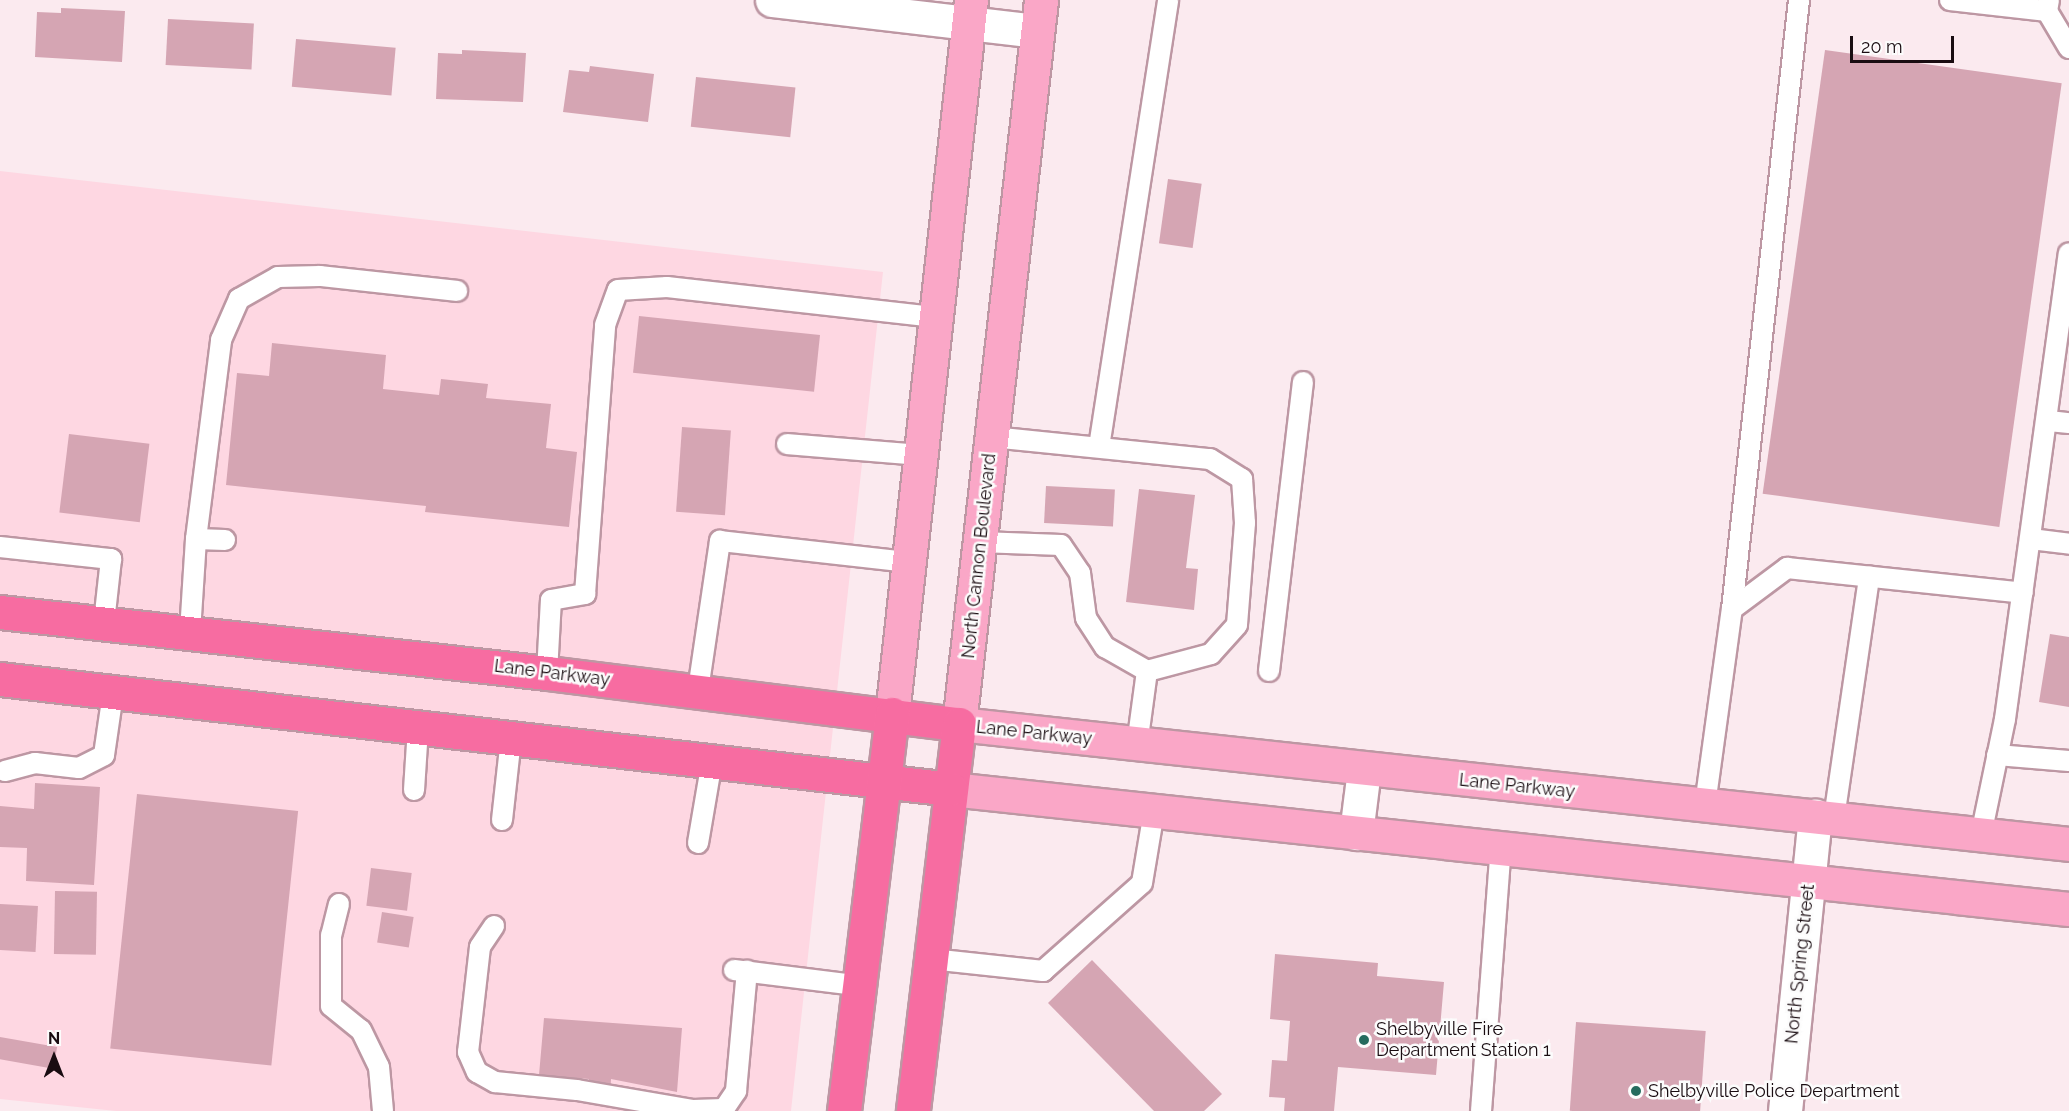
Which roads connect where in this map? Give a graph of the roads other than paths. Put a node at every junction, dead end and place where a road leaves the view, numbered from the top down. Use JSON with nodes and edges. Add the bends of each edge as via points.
{"nodes":[{"id":1,"x":772,"y":0,"type":"edge"},
{"id":2,"x":1168,"y":0,"type":"edge"},
{"id":3,"x":1799,"y":0,"type":"edge"},
{"id":4,"x":1957,"y":0,"type":"edge"},
{"id":5,"x":2048,"y":5,"type":"edge"},
{"id":6,"x":969,"y":12,"type":"edge"},
{"id":7,"x":1039,"y":16,"type":"edge"},
{"id":8,"x":2069,"y":48,"type":"edge"},
{"id":9,"x":2069,"y":253,"type":"edge"},
{"id":10,"x":457,"y":291,"type":"dead end"},
{"id":11,"x":935,"y":317,"type":"junction"},
{"id":12,"x":1303,"y":382,"type":"dead end"},
{"id":13,"x":2049,"y":420,"type":"junction"},
{"id":14,"x":2069,"y":423,"type":"edge"},
{"id":15,"x":992,"y":437,"type":"junction"},
{"id":16,"x":788,"y":444,"type":"dead end"},
{"id":17,"x":1099,"y":447,"type":"junction"},
{"id":18,"x":920,"y":455,"type":"junction"},
{"id":19,"x":196,"y":539,"type":"junction"},
{"id":20,"x":2031,"y":539,"type":"junction"},
{"id":21,"x":225,"y":540,"type":"dead end"},
{"id":22,"x":980,"y":542,"type":"junction"},
{"id":23,"x":2069,"y":544,"type":"edge"},
{"id":24,"x":0,"y":547,"type":"edge"},
{"id":25,"x":908,"y":562,"type":"junction"},
{"id":26,"x":1869,"y":577,"type":"junction"},
{"id":27,"x":2024,"y":593,"type":"junction"},
{"id":28,"x":1732,"y":609,"type":"junction"},
{"id":29,"x":0,"y":612,"type":"edge"},
{"id":30,"x":104,"y":622,"type":"junction"},
{"id":31,"x":190,"y":632,"type":"junction"},
{"id":32,"x":1147,"y":671,"type":"junction"},
{"id":33,"x":1269,"y":671,"type":"dead end"},
{"id":34,"x":547,"y":673,"type":"junction"},
{"id":35,"x":0,"y":679,"type":"edge"},
{"id":36,"x":698,"y":690,"type":"junction"},
{"id":37,"x":113,"y":693,"type":"junction"},
{"id":38,"x":892,"y":714,"type":"junction"},
{"id":39,"x":959,"y":724,"type":"junction"},
{"id":40,"x":418,"y":728,"type":"junction"},
{"id":41,"x":511,"y":739,"type":"junction"},
{"id":42,"x":1137,"y":745,"type":"junction"},
{"id":43,"x":1998,"y":755,"type":"junction"},
{"id":44,"x":712,"y":761,"type":"junction"},
{"id":45,"x":2069,"y":761,"type":"edge"},
{"id":46,"x":1364,"y":770,"type":"junction"},
{"id":47,"x":5,"y":771,"type":"dead end"},
{"id":48,"x":886,"y":781,"type":"junction"},
{"id":49,"x":951,"y":789,"type":"junction"},
{"id":50,"x":414,"y":790,"type":"dead end"},
{"id":51,"x":1705,"y":805,"type":"junction"},
{"id":52,"x":1154,"y":811,"type":"junction"},
{"id":53,"x":1824,"y":817,"type":"junction"},
{"id":54,"x":502,"y":820,"type":"dead end"},
{"id":55,"x":1356,"y":833,"type":"junction"},
{"id":56,"x":1981,"y":835,"type":"junction"},
{"id":57,"x":698,"y":843,"type":"dead end"},
{"id":58,"x":2069,"y":844,"type":"edge"},
{"id":59,"x":1501,"y":849,"type":"junction"},
{"id":60,"x":1808,"y":882,"type":"junction"},
{"id":61,"x":339,"y":904,"type":"dead end"},
{"id":62,"x":2069,"y":909,"type":"edge"},
{"id":63,"x":495,"y":926,"type":"dead end"},
{"id":64,"x":931,"y":959,"type":"junction"},
{"id":65,"x":862,"y":986,"type":"junction"},
{"id":66,"x":383,"y":1111,"type":"edge"},
{"id":67,"x":844,"y":1111,"type":"edge"},
{"id":68,"x":913,"y":1111,"type":"edge"},
{"id":69,"x":1481,"y":1111,"type":"edge"},
{"id":70,"x":1785,"y":1111,"type":"edge"}],
"edges":[{"from":1,"to":6,"type":"street"},
{"from":2,"to":17,"type":"lane"},
{"from":3,"to":28,"type":"lane"},
{"from":4,"to":5,"type":"lane"},
{"from":5,"to":8,"type":"lane"},
{"from":6,"to":7,"type":"street"},
{"from":6,"to":11,"type":"main road"},
{"from":7,"to":15,"type":"main road","name":"North Cannon Boulevard"},
{"from":9,"to":13,"type":"lane"},
{"from":10,"to":19,"type":"lane","via":[[320,276],[278,277],[239,299],[221,340]]},
{"from":11,"to":18,"type":"main road"},
{"from":11,"to":34,"type":"lane","via":[[667,287],[618,290],[605,325],[585,594],[551,600]]},
{"from":12,"to":33,"type":"lane"},
{"from":13,"to":14,"type":"lane"},
{"from":13,"to":20,"type":"lane"},
{"from":15,"to":17,"type":"lane"},
{"from":15,"to":22,"type":"main road","name":"North Cannon Boulevard"},
{"from":16,"to":18,"type":"lane"},
{"from":17,"to":32,"type":"lane","via":[[1210,459],[1242,479],[1245,523],[1237,625],[1211,654]]},
{"from":18,"to":25,"type":"main road"},
{"from":19,"to":21,"type":"lane"},
{"from":19,"to":31,"type":"lane"},
{"from":20,"to":23,"type":"lane"},
{"from":20,"to":27,"type":"lane"},
{"from":22,"to":32,"type":"lane","via":[[1061,545],[1080,573],[1086,618],[1105,647]]},
{"from":22,"to":39,"type":"main road","name":"North Cannon Boulevard"},
{"from":24,"to":30,"type":"lane","via":[[111,559]]},
{"from":25,"to":36,"type":"lane","via":[[720,541]]},
{"from":25,"to":38,"type":"main road"},
{"from":26,"to":27,"type":"lane"},
{"from":26,"to":28,"type":"lane","via":[[1787,568]]},
{"from":26,"to":53,"type":"lane"},
{"from":27,"to":43,"type":"lane"},
{"from":28,"to":51,"type":"lane"},
{"from":29,"to":30,"type":"highway","name":"Lane Parkway"},
{"from":30,"to":31,"type":"highway","name":"Lane Parkway"},
{"from":31,"to":34,"type":"highway","name":"Lane Parkway"},
{"from":32,"to":42,"type":"lane"},
{"from":34,"to":36,"type":"highway","name":"Lane Parkway"},
{"from":35,"to":37,"type":"highway"},
{"from":36,"to":38,"type":"highway","name":"Lane Parkway"},
{"from":37,"to":40,"type":"highway"},
{"from":37,"to":47,"type":"lane","via":[[104,755],[79,768],[35,763]]},
{"from":38,"to":39,"type":"highway","name":"Lane Parkway"},
{"from":38,"to":48,"type":"highway"},
{"from":39,"to":42,"type":"main road","name":"Lane Parkway"},
{"from":39,"to":49,"type":"highway","name":"North Cannon Boulevard"},
{"from":40,"to":41,"type":"highway"},
{"from":40,"to":50,"type":"lane"},
{"from":41,"to":44,"type":"highway"},
{"from":41,"to":54,"type":"lane"},
{"from":42,"to":46,"type":"main road","name":"Lane Parkway"},
{"from":43,"to":45,"type":"lane"},
{"from":43,"to":56,"type":"lane"},
{"from":44,"to":48,"type":"highway"},
{"from":44,"to":57,"type":"lane"},
{"from":46,"to":51,"type":"main road","name":"Lane Parkway"},
{"from":46,"to":55,"type":"street"},
{"from":48,"to":49,"type":"highway"},
{"from":48,"to":65,"type":"highway"},
{"from":49,"to":52,"type":"main road"},
{"from":49,"to":64,"type":"highway","name":"North Cannon Boulevard"},
{"from":51,"to":53,"type":"main road","name":"Lane Parkway"},
{"from":52,"to":55,"type":"main road"},
{"from":52,"to":64,"type":"lane","via":[[1142,882],[1043,971]]},
{"from":53,"to":56,"type":"main road","name":"Lane Parkway"},
{"from":53,"to":60,"type":"street","name":"North Spring Street"},
{"from":55,"to":59,"type":"main road"},
{"from":56,"to":58,"type":"main road","name":"Lane Parkway"},
{"from":59,"to":60,"type":"main road"},
{"from":59,"to":69,"type":"lane"},
{"from":60,"to":62,"type":"main road"},
{"from":60,"to":70,"type":"street","name":"North Spring Street"},
{"from":61,"to":66,"type":"lane","via":[[331,935],[331,1006],[360,1030],[379,1067]]},
{"from":63,"to":65,"type":"lane","via":[[480,947],[468,1052],[477,1072],[495,1082],[577,1090],[693,1110],[724,1109],[736,1091],[740,970]]},
{"from":64,"to":68,"type":"highway","name":"North Cannon Boulevard"},
{"from":65,"to":67,"type":"highway"}]}
